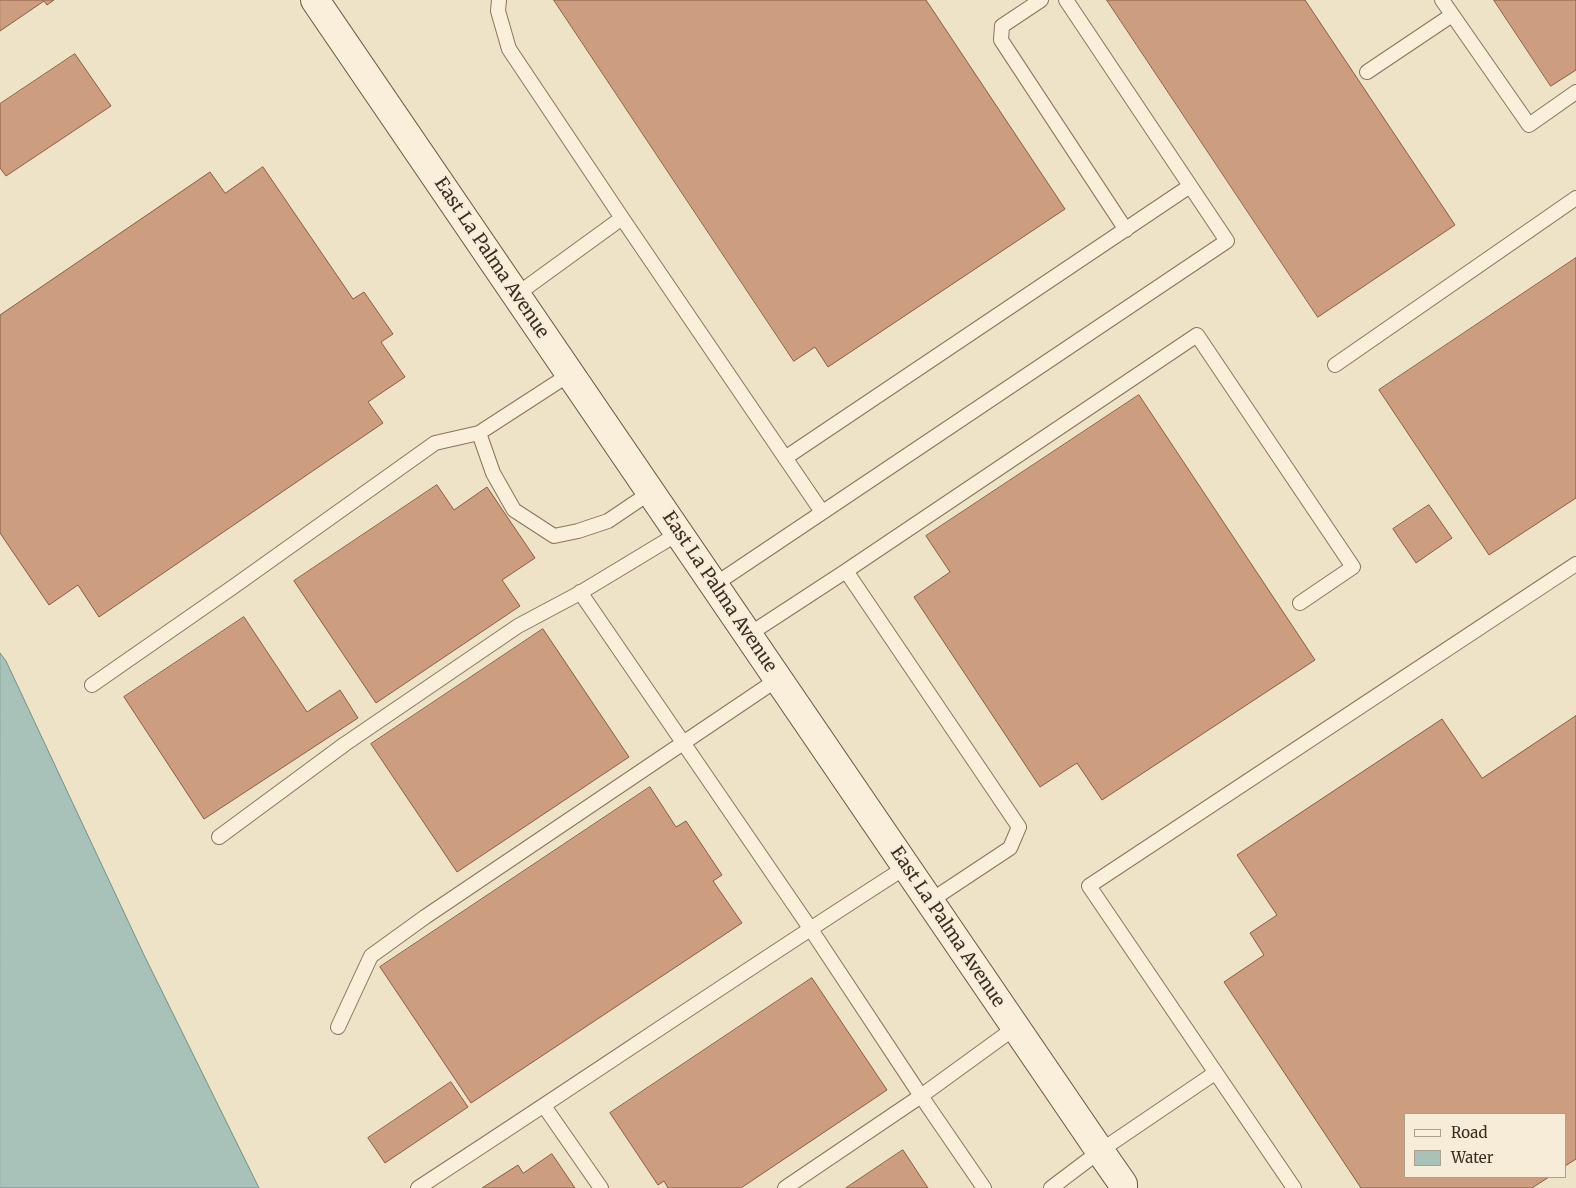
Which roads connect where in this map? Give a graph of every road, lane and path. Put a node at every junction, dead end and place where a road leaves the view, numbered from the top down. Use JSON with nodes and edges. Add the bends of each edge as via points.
{"nodes":[{"id":1,"x":315,"y":0,"type":"edge"},
{"id":2,"x":498,"y":0,"type":"edge"},
{"id":3,"x":1041,"y":0,"type":"edge"},
{"id":4,"x":1066,"y":0,"type":"edge"},
{"id":5,"x":1442,"y":0,"type":"edge"},
{"id":6,"x":1452,"y":15,"type":"junction"},
{"id":7,"x":1368,"y":72,"type":"dead end"},
{"id":8,"x":1576,"y":92,"type":"edge"},
{"id":9,"x":1190,"y":186,"type":"junction"},
{"id":10,"x":1576,"y":198,"type":"edge"},
{"id":11,"x":622,"y":218,"type":"junction"},
{"id":12,"x":1126,"y":230,"type":"junction"},
{"id":13,"x":516,"y":295,"type":"junction"},
{"id":14,"x":1335,"y":365,"type":"dead end"},
{"id":15,"x":570,"y":374,"type":"junction"},
{"id":16,"x":479,"y":433,"type":"junction"},
{"id":17,"x":786,"y":458,"type":"junction"},
{"id":18,"x":651,"y":492,"type":"junction"},
{"id":19,"x":822,"y":512,"type":"junction"},
{"id":20,"x":678,"y":533,"type":"junction"},
{"id":21,"x":1576,"y":564,"type":"edge"},
{"id":22,"x":846,"y":571,"type":"junction"},
{"id":23,"x":714,"y":585,"type":"junction"},
{"id":24,"x":580,"y":592,"type":"junction"},
{"id":25,"x":1300,"y":603,"type":"dead end"},
{"id":26,"x":748,"y":635,"type":"junction"},
{"id":27,"x":778,"y":678,"type":"junction"},
{"id":28,"x":92,"y":685,"type":"dead end"},
{"id":29,"x":682,"y":743,"type":"junction"},
{"id":30,"x":219,"y":837,"type":"dead end"},
{"id":31,"x":906,"y":867,"type":"junction"},
{"id":32,"x":930,"y":902,"type":"junction"},
{"id":33,"x":810,"y":928,"type":"junction"},
{"id":34,"x":338,"y":1027,"type":"dead end"},
{"id":35,"x":1016,"y":1027,"type":"junction"},
{"id":36,"x":1215,"y":1072,"type":"junction"},
{"id":37,"x":920,"y":1096,"type":"junction"},
{"id":38,"x":544,"y":1106,"type":"junction"},
{"id":39,"x":1100,"y":1151,"type":"junction"},
{"id":40,"x":1126,"y":1187,"type":"edge"},
{"id":41,"x":418,"y":1188,"type":"edge"},
{"id":42,"x":601,"y":1188,"type":"edge"},
{"id":43,"x":785,"y":1188,"type":"edge"},
{"id":44,"x":984,"y":1188,"type":"edge"},
{"id":45,"x":1051,"y":1188,"type":"edge"},
{"id":46,"x":1294,"y":1188,"type":"edge"}],
"edges":[{"from":1,"to":13,"type":"main road","name":"East La Palma Avenue"},
{"from":2,"to":11,"type":"lane","via":[[509,49]]},
{"from":3,"to":12,"type":"lane","via":[[1002,26],[1001,40]]},
{"from":4,"to":9,"type":"lane"},
{"from":5,"to":6,"type":"lane"},
{"from":6,"to":7,"type":"lane"},
{"from":6,"to":8,"type":"lane","via":[[1529,125]]},
{"from":9,"to":12,"type":"lane"},
{"from":9,"to":19,"type":"lane","via":[[1227,242]]},
{"from":10,"to":14,"type":"lane"},
{"from":11,"to":13,"type":"lane"},
{"from":11,"to":17,"type":"lane"},
{"from":12,"to":17,"type":"lane"},
{"from":13,"to":15,"type":"main road","name":"East La Palma Avenue"},
{"from":15,"to":16,"type":"lane"},
{"from":15,"to":18,"type":"main road","name":"East La Palma Avenue"},
{"from":16,"to":18,"type":"lane","via":[[493,473],[514,510],[554,536],[608,520]]},
{"from":16,"to":28,"type":"lane","via":[[435,443]]},
{"from":17,"to":19,"type":"lane"},
{"from":18,"to":20,"type":"main road","name":"East La Palma Avenue"},
{"from":19,"to":23,"type":"lane"},
{"from":20,"to":23,"type":"main road","name":"East La Palma Avenue"},
{"from":20,"to":24,"type":"lane"},
{"from":21,"to":36,"type":"lane","via":[[1089,886]]},
{"from":22,"to":25,"type":"lane","via":[[1197,335],[1353,567]]},
{"from":22,"to":26,"type":"lane"},
{"from":22,"to":32,"type":"lane","via":[[1019,827],[1010,848]]},
{"from":23,"to":26,"type":"main road","name":"East La Palma Avenue"},
{"from":24,"to":29,"type":"lane"},
{"from":24,"to":30,"type":"lane","via":[[510,631],[345,744]]},
{"from":26,"to":27,"type":"main road","name":"East La Palma Avenue"},
{"from":27,"to":29,"type":"lane"},
{"from":27,"to":31,"type":"main road","name":"East La Palma Avenue"},
{"from":29,"to":33,"type":"lane"},
{"from":29,"to":34,"type":"lane","via":[[371,956]]},
{"from":31,"to":32,"type":"main road","name":"East La Palma Avenue"},
{"from":31,"to":33,"type":"lane"},
{"from":32,"to":35,"type":"main road","name":"East La Palma Avenue"},
{"from":33,"to":37,"type":"lane"},
{"from":33,"to":38,"type":"lane"},
{"from":35,"to":37,"type":"lane"},
{"from":35,"to":39,"type":"main road","name":"East La Palma Avenue"},
{"from":36,"to":39,"type":"lane"},
{"from":36,"to":46,"type":"lane"},
{"from":37,"to":43,"type":"lane"},
{"from":37,"to":44,"type":"lane"},
{"from":38,"to":41,"type":"lane"},
{"from":38,"to":42,"type":"lane"},
{"from":39,"to":40,"type":"main road","name":"East La Palma Avenue"},
{"from":39,"to":45,"type":"lane"}]}
